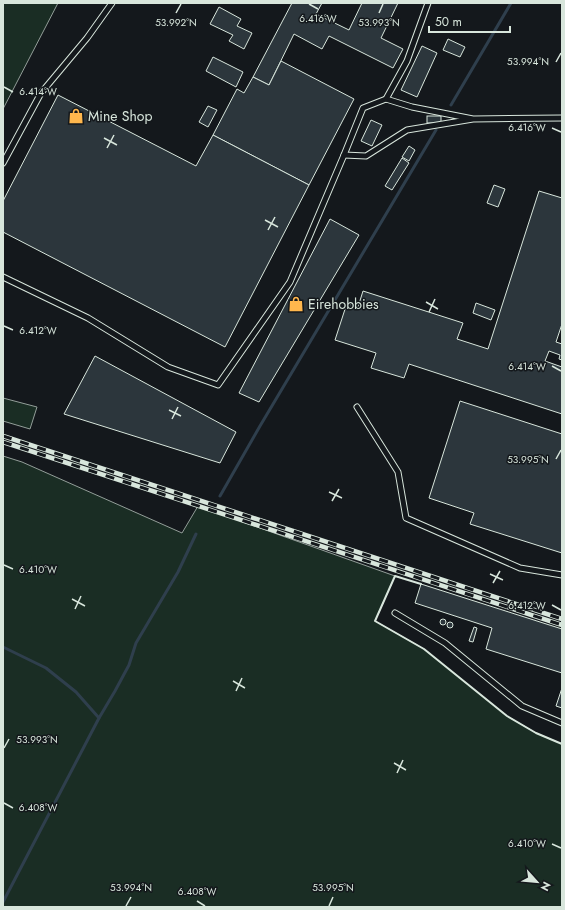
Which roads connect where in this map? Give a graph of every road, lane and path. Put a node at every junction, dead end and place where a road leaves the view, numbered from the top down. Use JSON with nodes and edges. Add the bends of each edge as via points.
{"nodes":[{"id":1,"x":112,"y":3,"type":"edge"},
{"id":2,"x":428,"y":3,"type":"edge"},
{"id":3,"x":386,"y":99,"type":"junction"},
{"id":4,"x":562,"y":118,"type":"edge"},
{"id":5,"x":473,"y":119,"type":"junction"},
{"id":6,"x":344,"y":155,"type":"junction"},
{"id":7,"x":3,"y":163,"type":"edge"},
{"id":8,"x":3,"y":277,"type":"edge"},
{"id":9,"x":357,"y":408,"type":"dead end"},
{"id":10,"x":562,"y":575,"type":"edge"},
{"id":11,"x":395,"y":613,"type":"dead end"},
{"id":12,"x":562,"y":723,"type":"edge"}],
"edges":[{"from":1,"to":7,"type":"lane","via":[[87,38],[41,93]]},
{"from":2,"to":3,"type":"lane","via":[[407,61]]},
{"from":3,"to":5,"type":"lane"},
{"from":3,"to":6,"type":"lane","via":[[363,108]]},
{"from":4,"to":5,"type":"lane"},
{"from":5,"to":6,"type":"lane","via":[[407,130],[366,156]]},
{"from":6,"to":8,"type":"lane","via":[[290,282],[218,385],[168,367],[88,318]]},
{"from":9,"to":10,"type":"lane","via":[[398,472],[406,518],[520,568]]},
{"from":11,"to":12,"type":"lane","via":[[445,643],[522,706]]}]}
